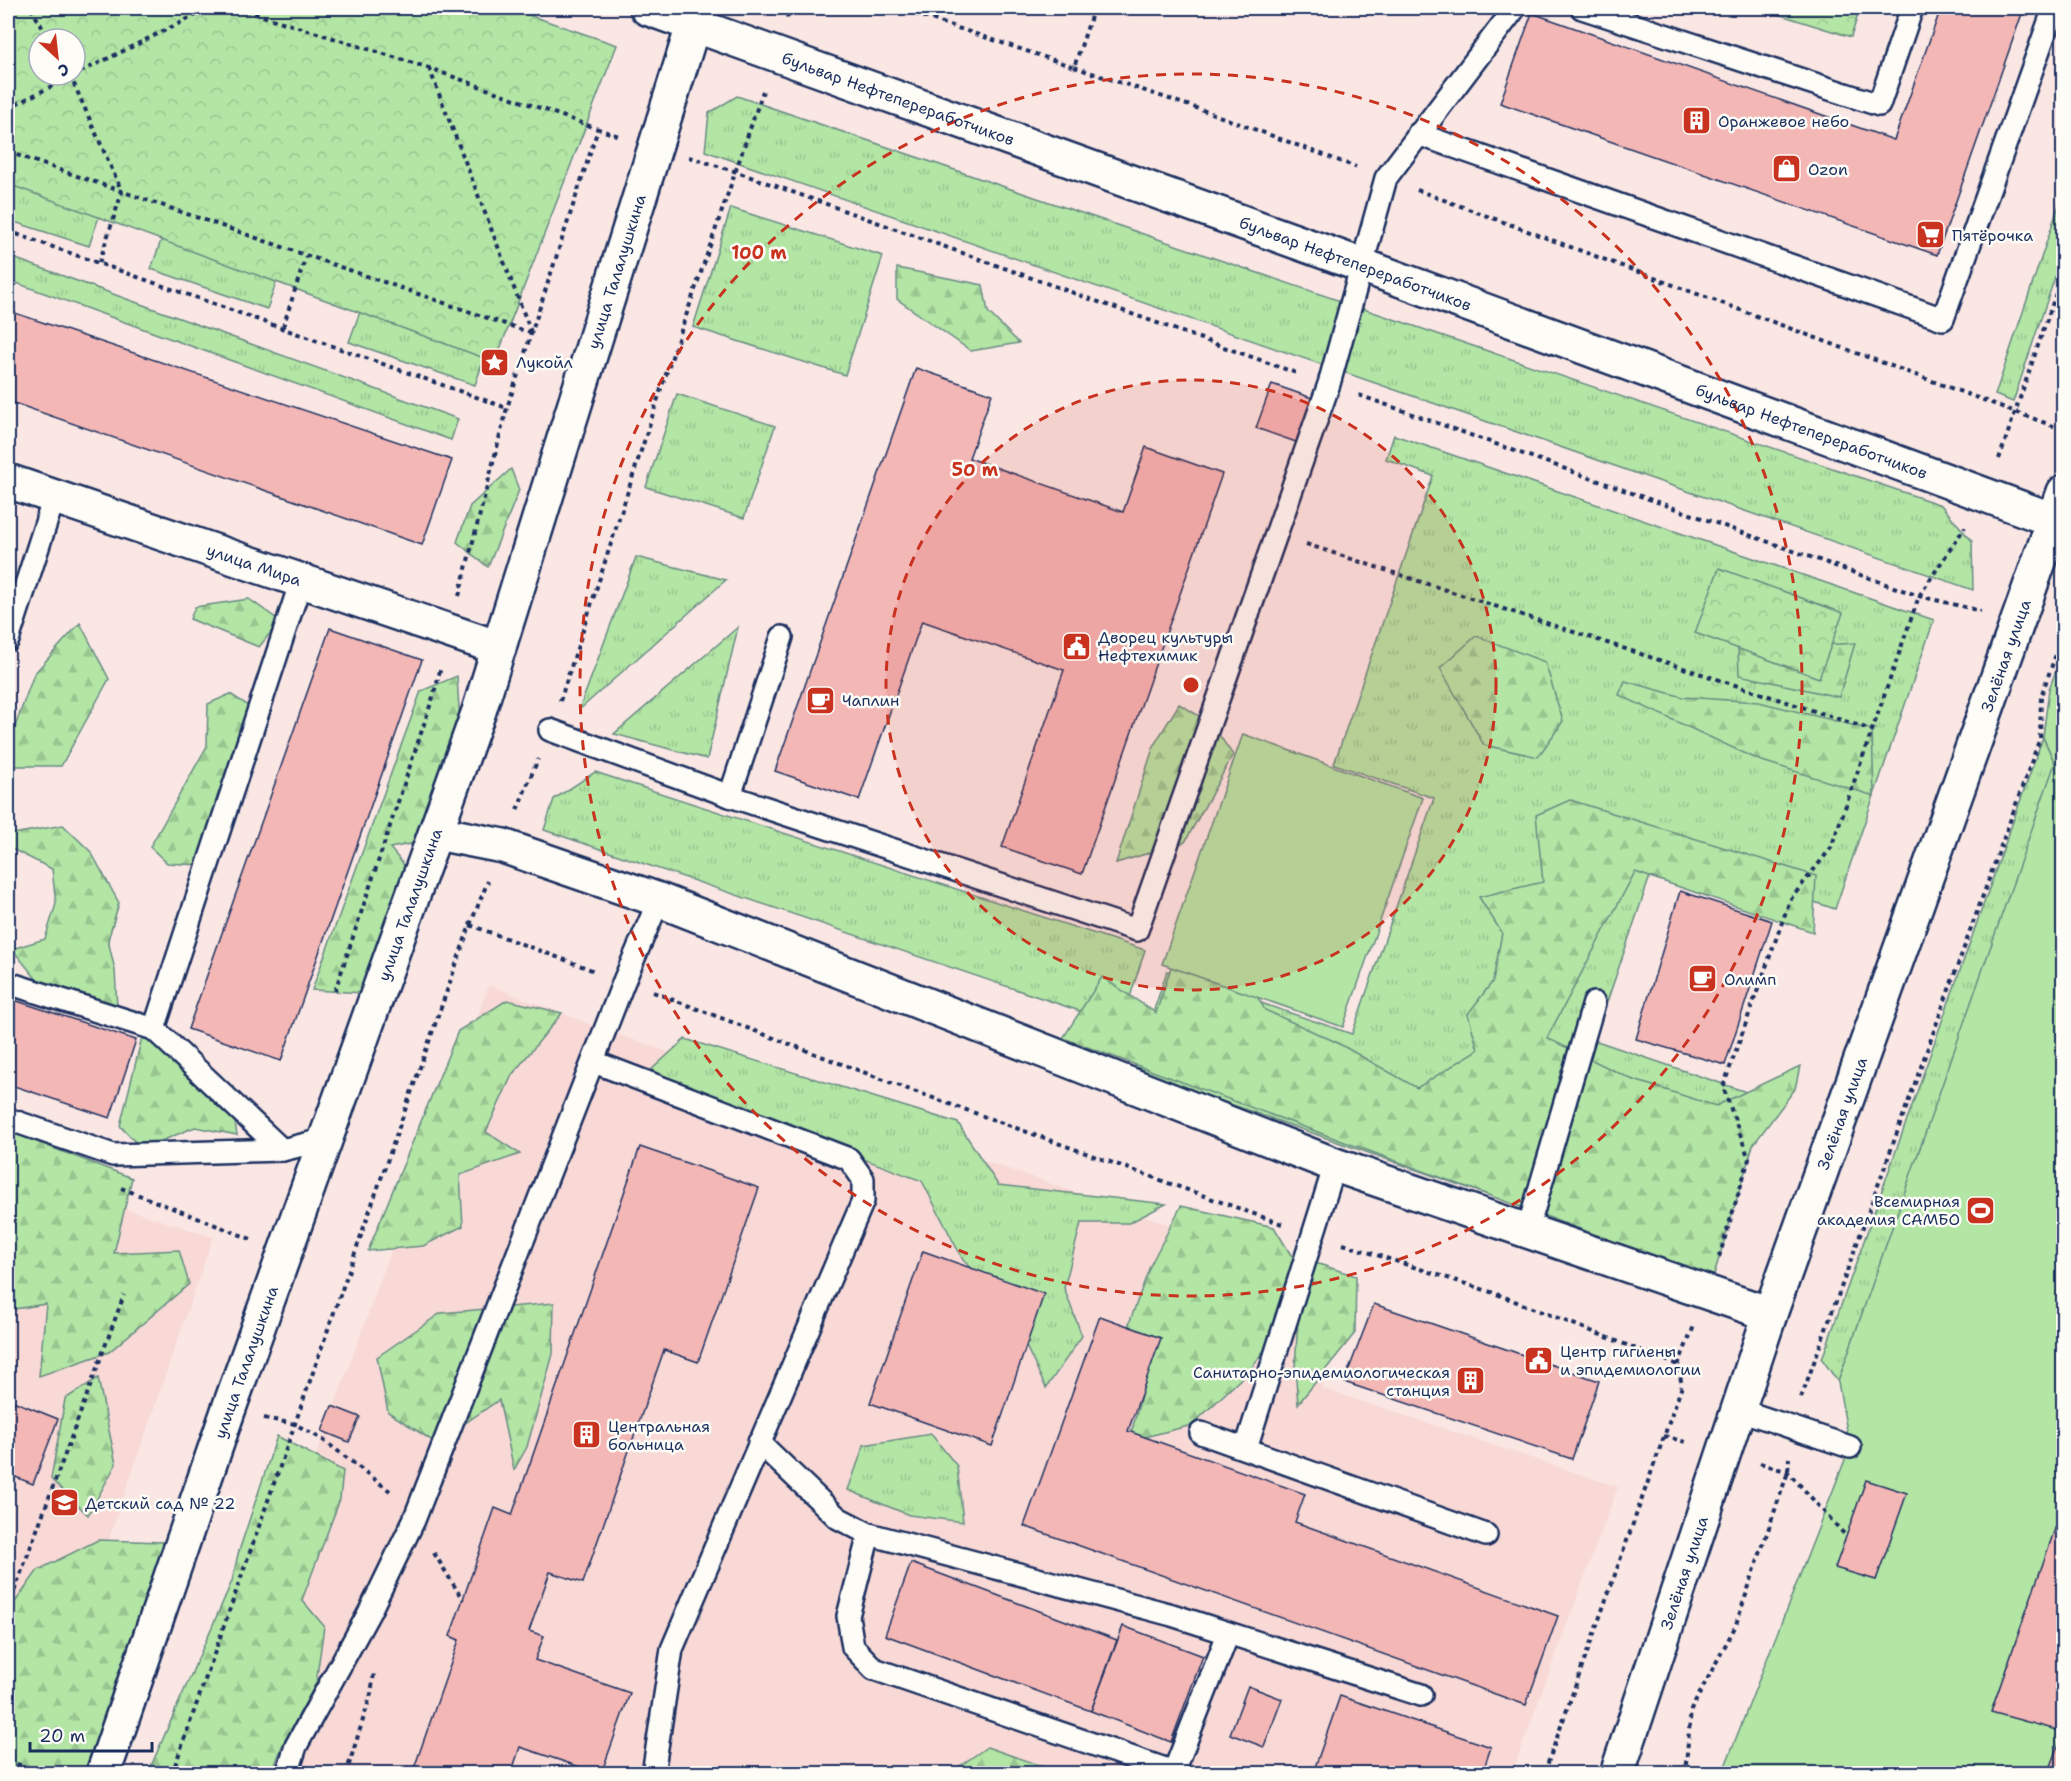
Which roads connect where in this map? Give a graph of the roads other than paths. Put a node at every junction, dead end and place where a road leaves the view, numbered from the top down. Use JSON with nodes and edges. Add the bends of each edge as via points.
{"nodes":[{"id":1,"x":648,"y":8,"type":"edge"},
{"id":2,"x":1515,"y":8,"type":"edge"},
{"id":3,"x":1582,"y":8,"type":"edge"},
{"id":4,"x":1912,"y":8,"type":"edge"},
{"id":5,"x":2054,"y":8,"type":"edge"},
{"id":6,"x":693,"y":26,"type":"junction"},
{"id":7,"x":1418,"y":134,"type":"junction"},
{"id":8,"x":1361,"y":265,"type":"junction"},
{"id":9,"x":8,"y":482,"type":"edge"},
{"id":10,"x":54,"y":498,"type":"junction"},
{"id":11,"x":2060,"y":511,"type":"edge"},
{"id":12,"x":302,"y":581,"type":"junction"},
{"id":13,"x":782,"y":637,"type":"dead end"},
{"id":14,"x":8,"y":640,"type":"edge"},
{"id":15,"x":499,"y":648,"type":"junction"},
{"id":16,"x":550,"y":730,"type":"road end"},
{"id":17,"x":730,"y":796,"type":"junction"},
{"id":18,"x":437,"y":833,"type":"junction"},
{"id":19,"x":659,"y":900,"type":"junction"},
{"id":20,"x":8,"y":983,"type":"edge"},
{"id":21,"x":1594,"y":1003,"type":"dead end"},
{"id":22,"x":153,"y":1029,"type":"junction"},
{"id":23,"x":594,"y":1062,"type":"junction"},
{"id":24,"x":8,"y":1119,"type":"edge"},
{"id":25,"x":327,"y":1139,"type":"junction"},
{"id":26,"x":282,"y":1150,"type":"junction"},
{"id":27,"x":1335,"y":1165,"type":"junction"},
{"id":28,"x":1527,"y":1232,"type":"junction"},
{"id":29,"x":1770,"y":1314,"type":"junction"},
{"id":30,"x":1740,"y":1410,"type":"junction"},
{"id":31,"x":1201,"y":1433,"type":"dead end"},
{"id":32,"x":759,"y":1442,"type":"junction"},
{"id":33,"x":1850,"y":1447,"type":"dead end"},
{"id":34,"x":1246,"y":1448,"type":"junction"},
{"id":35,"x":869,"y":1534,"type":"junction"},
{"id":36,"x":1486,"y":1534,"type":"dead end"},
{"id":37,"x":1228,"y":1634,"type":"junction"},
{"id":38,"x":1421,"y":1695,"type":"dead end"},
{"id":39,"x":103,"y":1773,"type":"edge"},
{"id":40,"x":287,"y":1773,"type":"edge"},
{"id":41,"x":653,"y":1773,"type":"edge"},
{"id":42,"x":1173,"y":1773,"type":"edge"},
{"id":43,"x":1617,"y":1773,"type":"edge"}],
"edges":[{"from":1,"to":6,"type":"street","name":"бульвар Нефтепереработчиков"},
{"from":2,"to":7,"type":"lane"},
{"from":3,"to":4,"type":"lane","via":[[1879,105]]},
{"from":5,"to":7,"type":"lane","via":[[1943,318]]},
{"from":6,"to":8,"type":"street","name":"бульвар Нефтепереработчиков"},
{"from":6,"to":15,"type":"street","name":"улица Талалушкина"},
{"from":7,"to":8,"type":"lane","via":[[1386,178]]},
{"from":8,"to":11,"type":"street","name":"бульвар Нефтепереработчиков","via":[[1987,495]]},
{"from":8,"to":17,"type":"lane","via":[[1329,384],[1137,930]]},
{"from":9,"to":10,"type":"street","name":"улица Мира"},
{"from":10,"to":12,"type":"street","name":"улица Мира"},
{"from":10,"to":14,"type":"lane"},
{"from":11,"to":29,"type":"street","name":"Зелёная улица","via":[[2016,619]]},
{"from":12,"to":15,"type":"street","name":"улица Мира"},
{"from":12,"to":22,"type":"lane"},
{"from":13,"to":17,"type":"lane"},
{"from":15,"to":18,"type":"street","name":"улица Талалушкина"},
{"from":16,"to":17,"type":"lane"},
{"from":18,"to":19,"type":"street","via":[[503,846]]},
{"from":18,"to":25,"type":"street","name":"улица Талалушкина"},
{"from":19,"to":23,"type":"lane"},
{"from":19,"to":27,"type":"street"},
{"from":20,"to":22,"type":"lane"},
{"from":21,"to":28,"type":"lane"},
{"from":22,"to":26,"type":"lane"},
{"from":23,"to":32,"type":"lane","via":[[849,1158],[863,1179],[863,1201]]},
{"from":23,"to":40,"type":"lane","via":[[414,1520],[296,1746]]},
{"from":24,"to":26,"type":"lane","via":[[113,1155]]},
{"from":25,"to":26,"type":"lane"},
{"from":25,"to":39,"type":"street","name":"улица Талалушкина"},
{"from":27,"to":28,"type":"street"},
{"from":27,"to":34,"type":"lane"},
{"from":28,"to":29,"type":"street"},
{"from":29,"to":30,"type":"street","name":"Зелёная улица"},
{"from":30,"to":33,"type":"lane"},
{"from":30,"to":43,"type":"street","name":"Зелёная улица"},
{"from":31,"to":34,"type":"lane"},
{"from":32,"to":35,"type":"lane","via":[[838,1518]]},
{"from":32,"to":41,"type":"lane","via":[[672,1649]]},
{"from":34,"to":36,"type":"lane"},
{"from":35,"to":37,"type":"lane","via":[[1173,1615]]},
{"from":35,"to":42,"type":"lane","via":[[849,1616],[853,1647],[874,1669]]},
{"from":37,"to":38,"type":"lane"},
{"from":37,"to":42,"type":"lane"}]}
